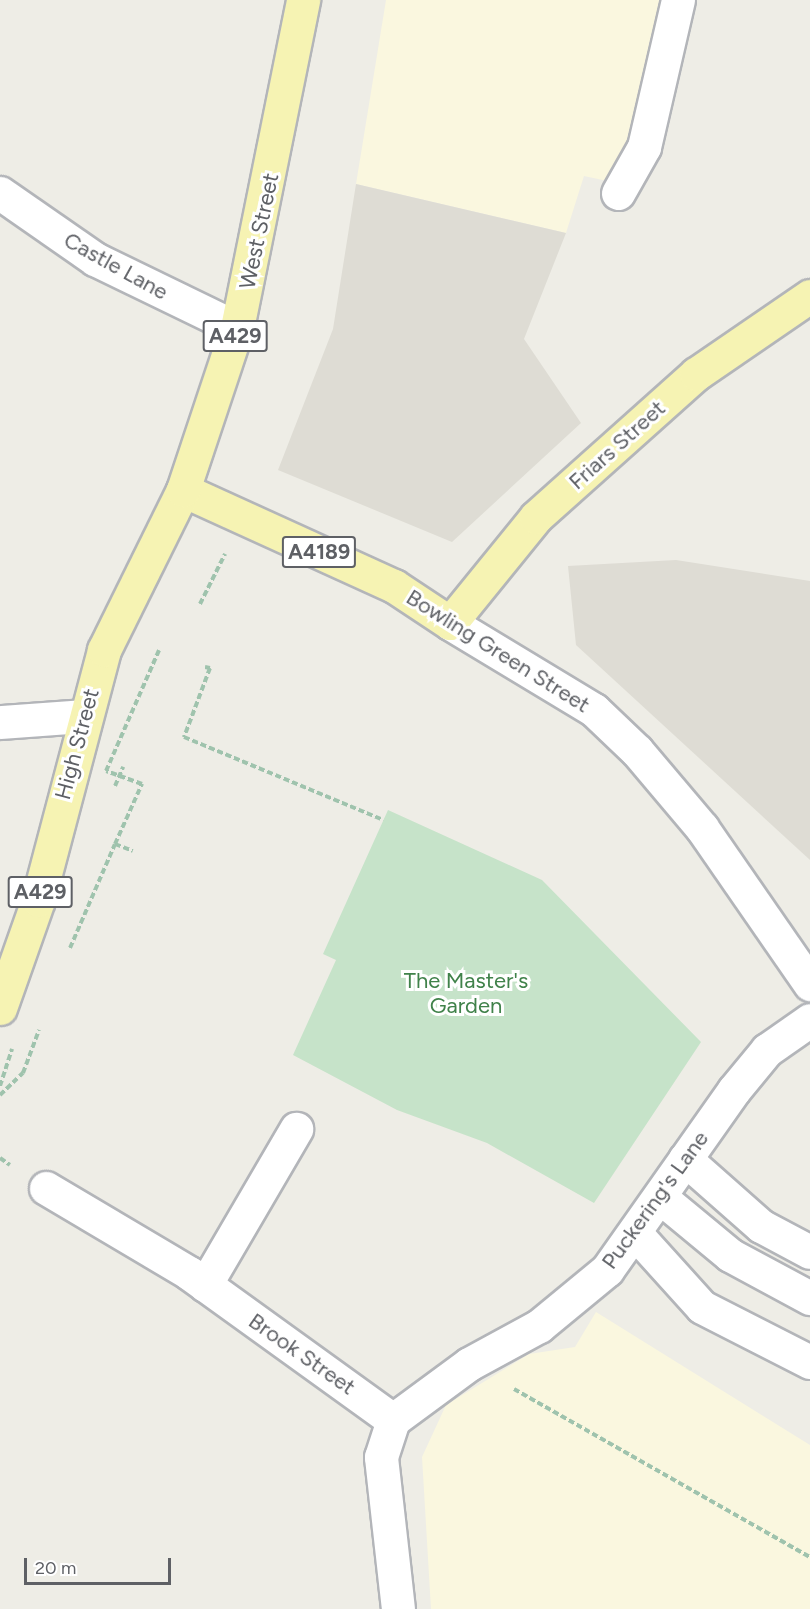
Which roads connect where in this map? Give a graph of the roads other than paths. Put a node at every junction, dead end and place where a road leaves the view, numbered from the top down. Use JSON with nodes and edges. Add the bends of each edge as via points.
{"nodes":[{"id":1,"x":303,"y":0,"type":"edge"},
{"id":2,"x":678,"y":0,"type":"edge"},
{"id":3,"x":0,"y":193,"type":"edge"},
{"id":4,"x":618,"y":193,"type":"dead end"},
{"id":5,"x":810,"y":296,"type":"edge"},
{"id":6,"x":237,"y":327,"type":"junction"},
{"id":7,"x":183,"y":490,"type":"junction"},
{"id":8,"x":450,"y":623,"type":"junction"},
{"id":9,"x":82,"y":716,"type":"junction"},
{"id":10,"x":0,"y":722,"type":"edge"},
{"id":11,"x":810,"y":984,"type":"edge"},
{"id":12,"x":0,"y":1008,"type":"edge"},
{"id":13,"x":810,"y":1020,"type":"edge"},
{"id":14,"x":296,"y":1129,"type":"dead end"},
{"id":15,"x":685,"y":1159,"type":"junction"},
{"id":16,"x":46,"y":1188,"type":"dead end"},
{"id":17,"x":660,"y":1197,"type":"junction"},
{"id":18,"x":636,"y":1234,"type":"junction"},
{"id":19,"x":810,"y":1252,"type":"edge"},
{"id":20,"x":205,"y":1285,"type":"junction"},
{"id":21,"x":810,"y":1298,"type":"edge"},
{"id":22,"x":810,"y":1362,"type":"edge"},
{"id":23,"x":393,"y":1420,"type":"junction"},
{"id":24,"x":398,"y":1609,"type":"edge"}],
"edges":[{"from":1,"to":6,"type":"main road","name":"West Street","number":"A429"},
{"from":2,"to":4,"type":"street","via":[[644,147]]},
{"from":3,"to":6,"type":"street","name":"Castle Lane","via":[[95,259]]},
{"from":5,"to":8,"type":"main road","name":"Friars Street","via":[[696,374],[536,517]]},
{"from":6,"to":7,"type":"main road","name":"West Street","number":"A429"},
{"from":7,"to":8,"type":"main road","name":"Bowling Green Street","number":"A4189","via":[[394,586]]},
{"from":7,"to":9,"type":"main road","name":"High Street","number":"A429","via":[[104,650]]},
{"from":8,"to":11,"type":"street","name":"Bowling Green Street","via":[[594,710],[637,751],[702,828]]},
{"from":9,"to":10,"type":"street"},
{"from":9,"to":12,"type":"main road","name":"High Street","number":"A429","via":[[38,900]]},
{"from":13,"to":15,"type":"street","name":"Puckering's Lane","via":[[767,1050]]},
{"from":14,"to":20,"type":"street"},
{"from":15,"to":17,"type":"street","name":"Puckering's Lane"},
{"from":15,"to":19,"type":"street","via":[[761,1226]]},
{"from":16,"to":20,"type":"street","name":"Brook Street"},
{"from":17,"to":18,"type":"street","name":"Puckering's Lane"},
{"from":17,"to":21,"type":"street","via":[[730,1255]]},
{"from":18,"to":22,"type":"street","via":[[702,1307]]},
{"from":18,"to":23,"type":"street","name":"Puckering's Lane","via":[[575,1299],[539,1326],[469,1364]]},
{"from":20,"to":23,"type":"street","name":"Brook Street"},
{"from":23,"to":24,"type":"street","via":[[381,1457]]}]}
